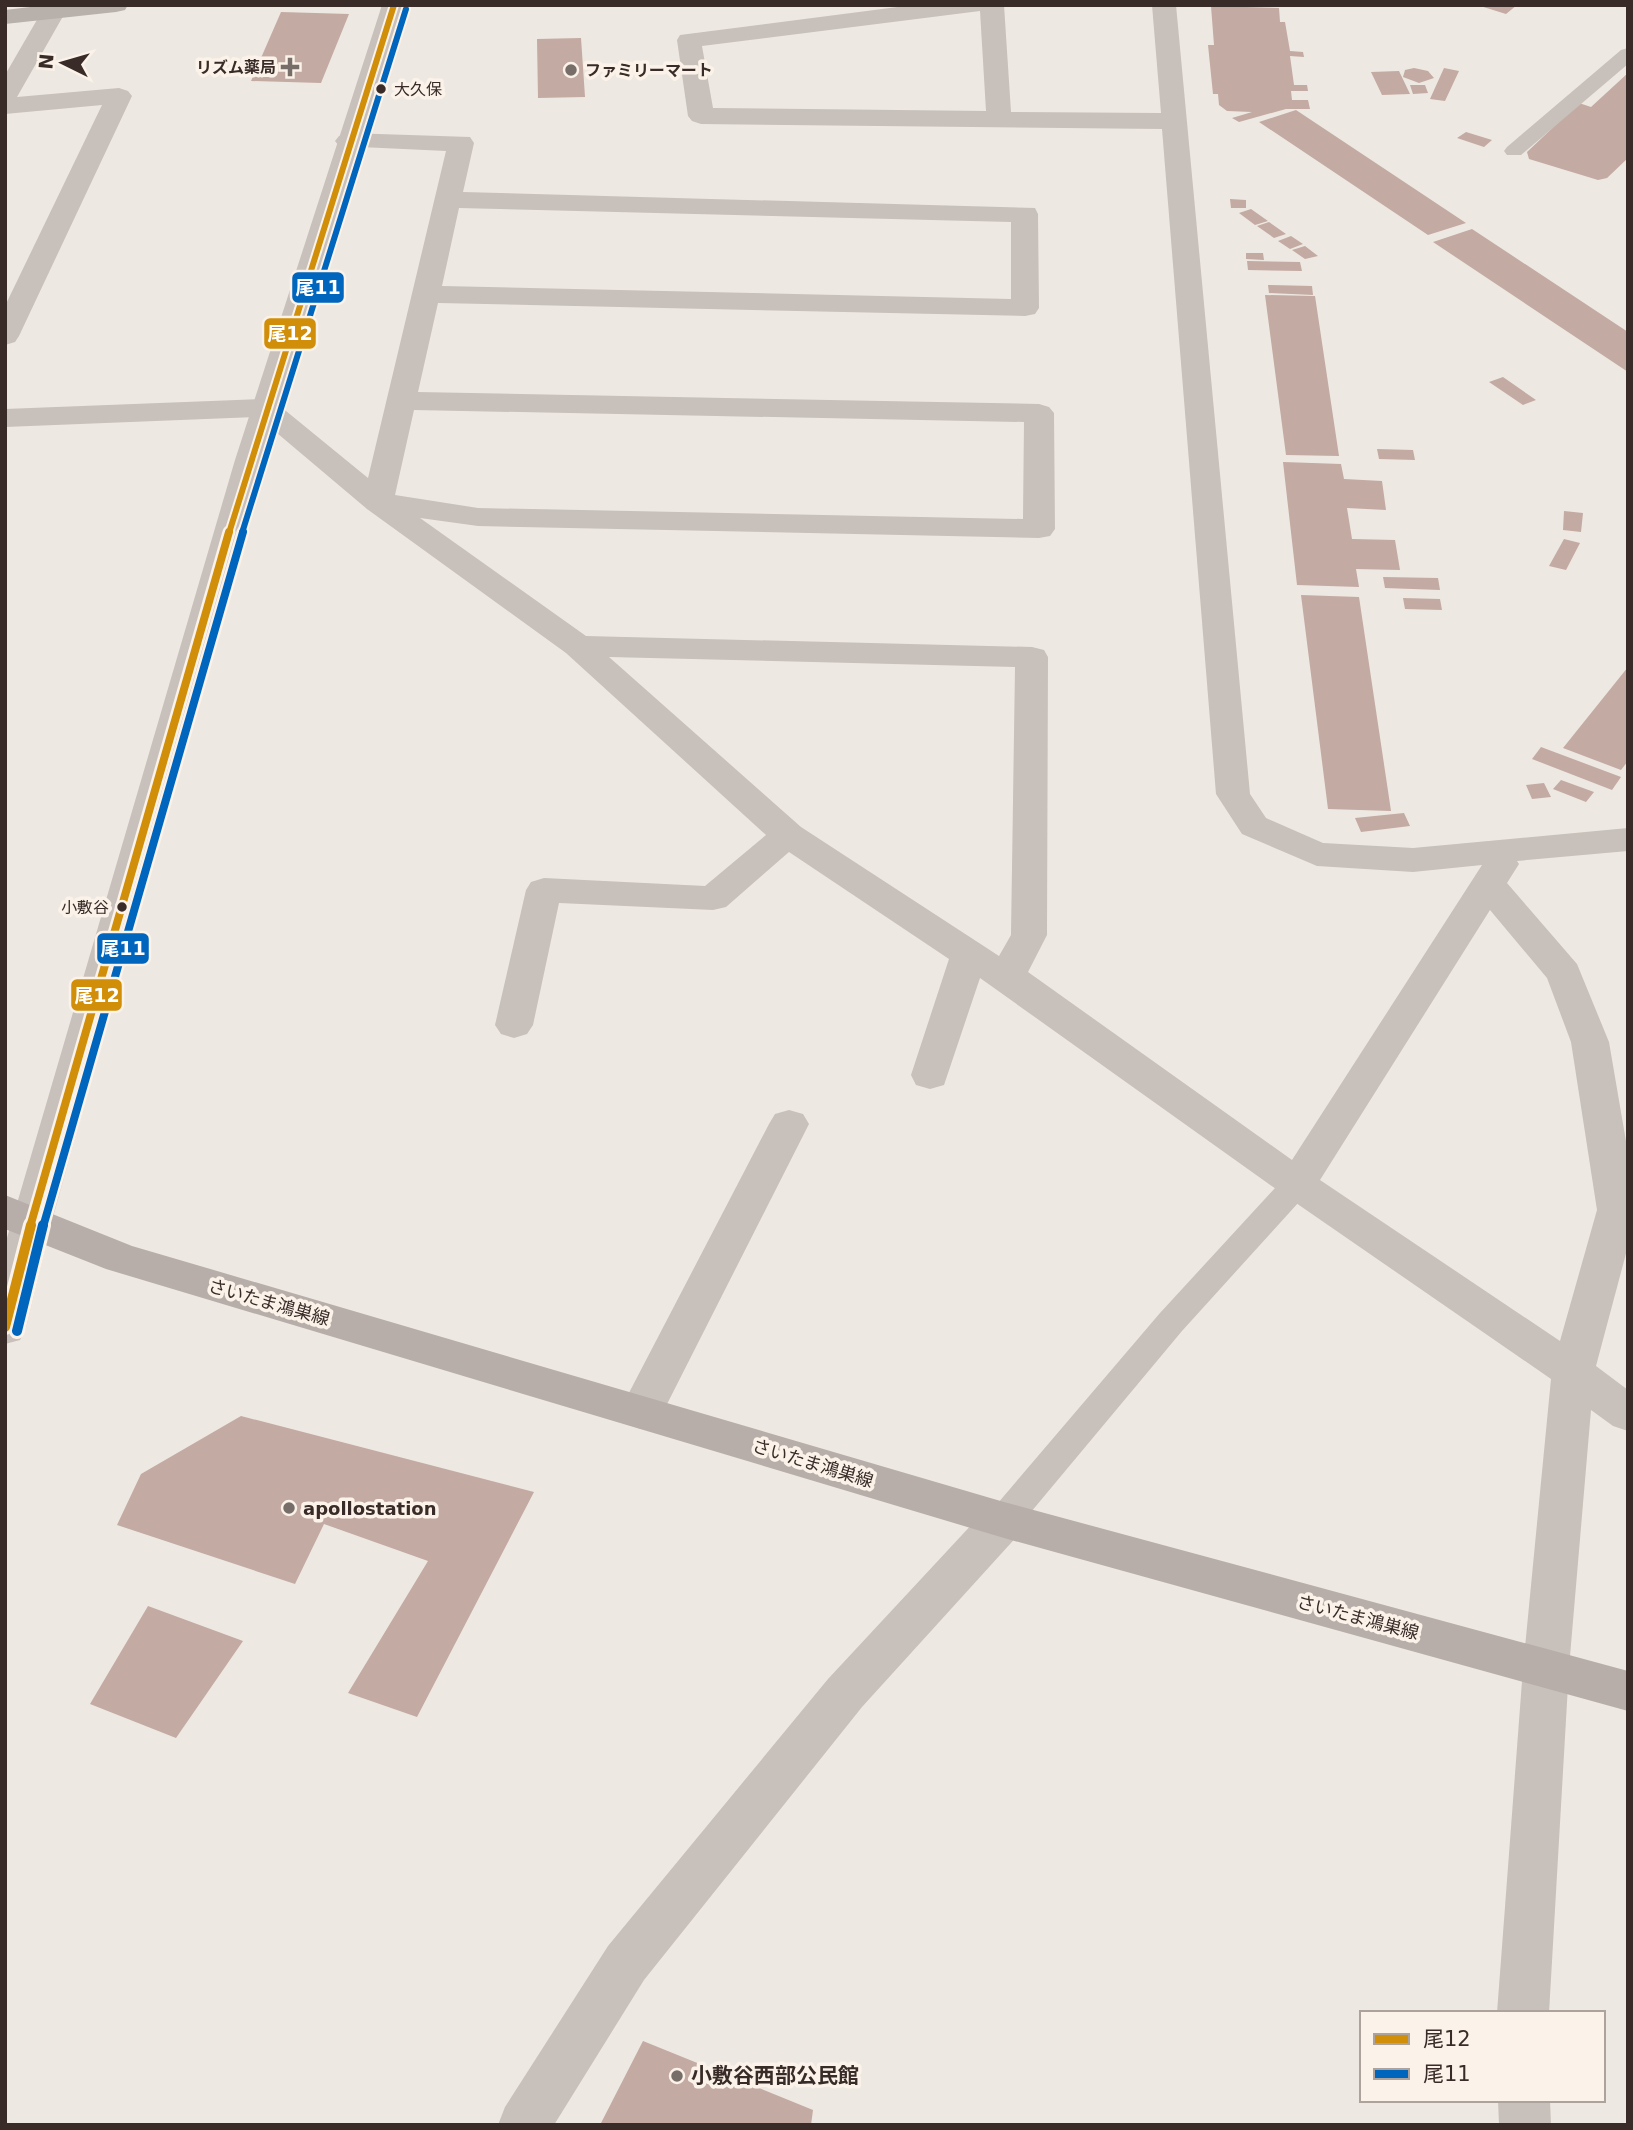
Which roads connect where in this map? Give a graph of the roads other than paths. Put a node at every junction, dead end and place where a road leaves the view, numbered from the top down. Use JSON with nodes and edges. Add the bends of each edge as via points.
{"nodes":[{"id":1,"x":116,"y":5,"type":"edge"},
{"id":2,"x":394,"y":5,"type":"edge"},
{"id":3,"x":974,"y":5,"type":"edge"},
{"id":4,"x":992,"y":5,"type":"edge"},
{"id":5,"x":1164,"y":5,"type":"edge"},
{"id":6,"x":54,"y":11,"type":"junction"},
{"id":7,"x":5,"y":17,"type":"edge"},
{"id":8,"x":1628,"y":54,"type":"edge"},
{"id":9,"x":5,"y":97,"type":"edge"},
{"id":10,"x":5,"y":106,"type":"edge"},
{"id":11,"x":999,"y":119,"type":"junction"},
{"id":12,"x":1174,"y":121,"type":"junction"},
{"id":13,"x":348,"y":141,"type":"junction"},
{"id":14,"x":1514,"y":151,"type":"dead end"},
{"id":15,"x":449,"y":200,"type":"junction"},
{"id":16,"x":428,"y":294,"type":"junction"},
{"id":17,"x":5,"y":336,"type":"edge"},
{"id":18,"x":401,"y":401,"type":"junction"},
{"id":19,"x":265,"y":408,"type":"junction"},
{"id":20,"x":5,"y":418,"type":"edge"},
{"id":21,"x":378,"y":502,"type":"junction"},
{"id":22,"x":578,"y":646,"type":"junction"},
{"id":23,"x":788,"y":835,"type":"junction"},
{"id":24,"x":1628,"y":839,"type":"edge"},
{"id":25,"x":1498,"y":868,"type":"junction"},
{"id":26,"x":969,"y":955,"type":"junction"},
{"id":27,"x":1006,"y":976,"type":"junction"},
{"id":28,"x":514,"y":1025,"type":"dead end"},
{"id":29,"x":930,"y":1076,"type":"dead end"},
{"id":30,"x":789,"y":1124,"type":"dead end"},
{"id":31,"x":1297,"y":1184,"type":"junction"},
{"id":32,"x":1622,"y":1212,"type":"edge"},
{"id":33,"x":18,"y":1217,"type":"edge"},
{"id":34,"x":5,"y":1328,"type":"edge"},
{"id":35,"x":1573,"y":1372,"type":"junction"},
{"id":36,"x":641,"y":1412,"type":"junction"},
{"id":37,"x":1628,"y":1414,"type":"edge"},
{"id":38,"x":1004,"y":1520,"type":"junction"},
{"id":39,"x":1546,"y":1668,"type":"junction"},
{"id":40,"x":1628,"y":1691,"type":"edge"},
{"id":41,"x":1522,"y":2011,"type":"edge"},
{"id":42,"x":1524,"y":2102,"type":"edge"},
{"id":43,"x":524,"y":2125,"type":"edge"},
{"id":44,"x":1525,"y":2125,"type":"edge"}],
"edges":[{"from":1,"to":6,"type":"main road"},
{"from":2,"to":13,"type":"street"},
{"from":3,"to":11,"type":"street","via":[[689,40],[701,116]]},
{"from":4,"to":11,"type":"street"},
{"from":5,"to":12,"type":"street"},
{"from":6,"to":7,"type":"main road"},
{"from":6,"to":9,"type":"street"},
{"from":8,"to":14,"type":"lane"},
{"from":10,"to":17,"type":"street","via":[[119,96]]},
{"from":11,"to":12,"type":"street"},
{"from":12,"to":25,"type":"street","via":[[1233,794],[1254,826],[1317,854]]},
{"from":13,"to":15,"type":"street","via":[[461,143]]},
{"from":13,"to":19,"type":"street"},
{"from":15,"to":16,"type":"street"},
{"from":15,"to":16,"type":"street","via":[[1026,215],[1026,308]]},
{"from":16,"to":18,"type":"street"},
{"from":18,"to":21,"type":"street"},
{"from":18,"to":21,"type":"street","via":[[1038,413],[1039,529],[478,517]]},
{"from":19,"to":20,"type":"street"},
{"from":19,"to":21,"type":"street"},
{"from":19,"to":33,"type":"street"},
{"from":21,"to":22,"type":"street"},
{"from":22,"to":23,"type":"street"},
{"from":22,"to":27,"type":"street","via":[[1032,657],[1029,935]]},
{"from":23,"to":26,"type":"street"},
{"from":23,"to":28,"type":"street","via":[[713,898],[544,890]]},
{"from":24,"to":25,"type":"street"},
{"from":25,"to":31,"type":"street"},
{"from":25,"to":32,"type":"street","via":[[1564,973],[1590,1041]]},
{"from":26,"to":27,"type":"street"},
{"from":26,"to":29,"type":"street"},
{"from":27,"to":31,"type":"street"},
{"from":30,"to":36,"type":"street"},
{"from":31,"to":35,"type":"street"},
{"from":31,"to":38,"type":"lane","via":[[1171,1322]]},
{"from":32,"to":35,"type":"street"},
{"from":33,"to":34,"type":"street"},
{"from":33,"to":36,"type":"main road","name":"さいたま鴻巣線","via":[[121,1258]]},
{"from":35,"to":37,"type":"street"},
{"from":35,"to":39,"type":"street"},
{"from":36,"to":38,"type":"main road","name":"さいたま鴻巣線"},
{"from":38,"to":39,"type":"main road","name":"さいたま鴻巣線"},
{"from":38,"to":43,"type":"street","via":[[845,1693],[626,1964]]},
{"from":39,"to":40,"type":"main road","name":"さいたま鴻巣線"},
{"from":39,"to":41,"type":"street"},
{"from":42,"to":44,"type":"street"}]}
